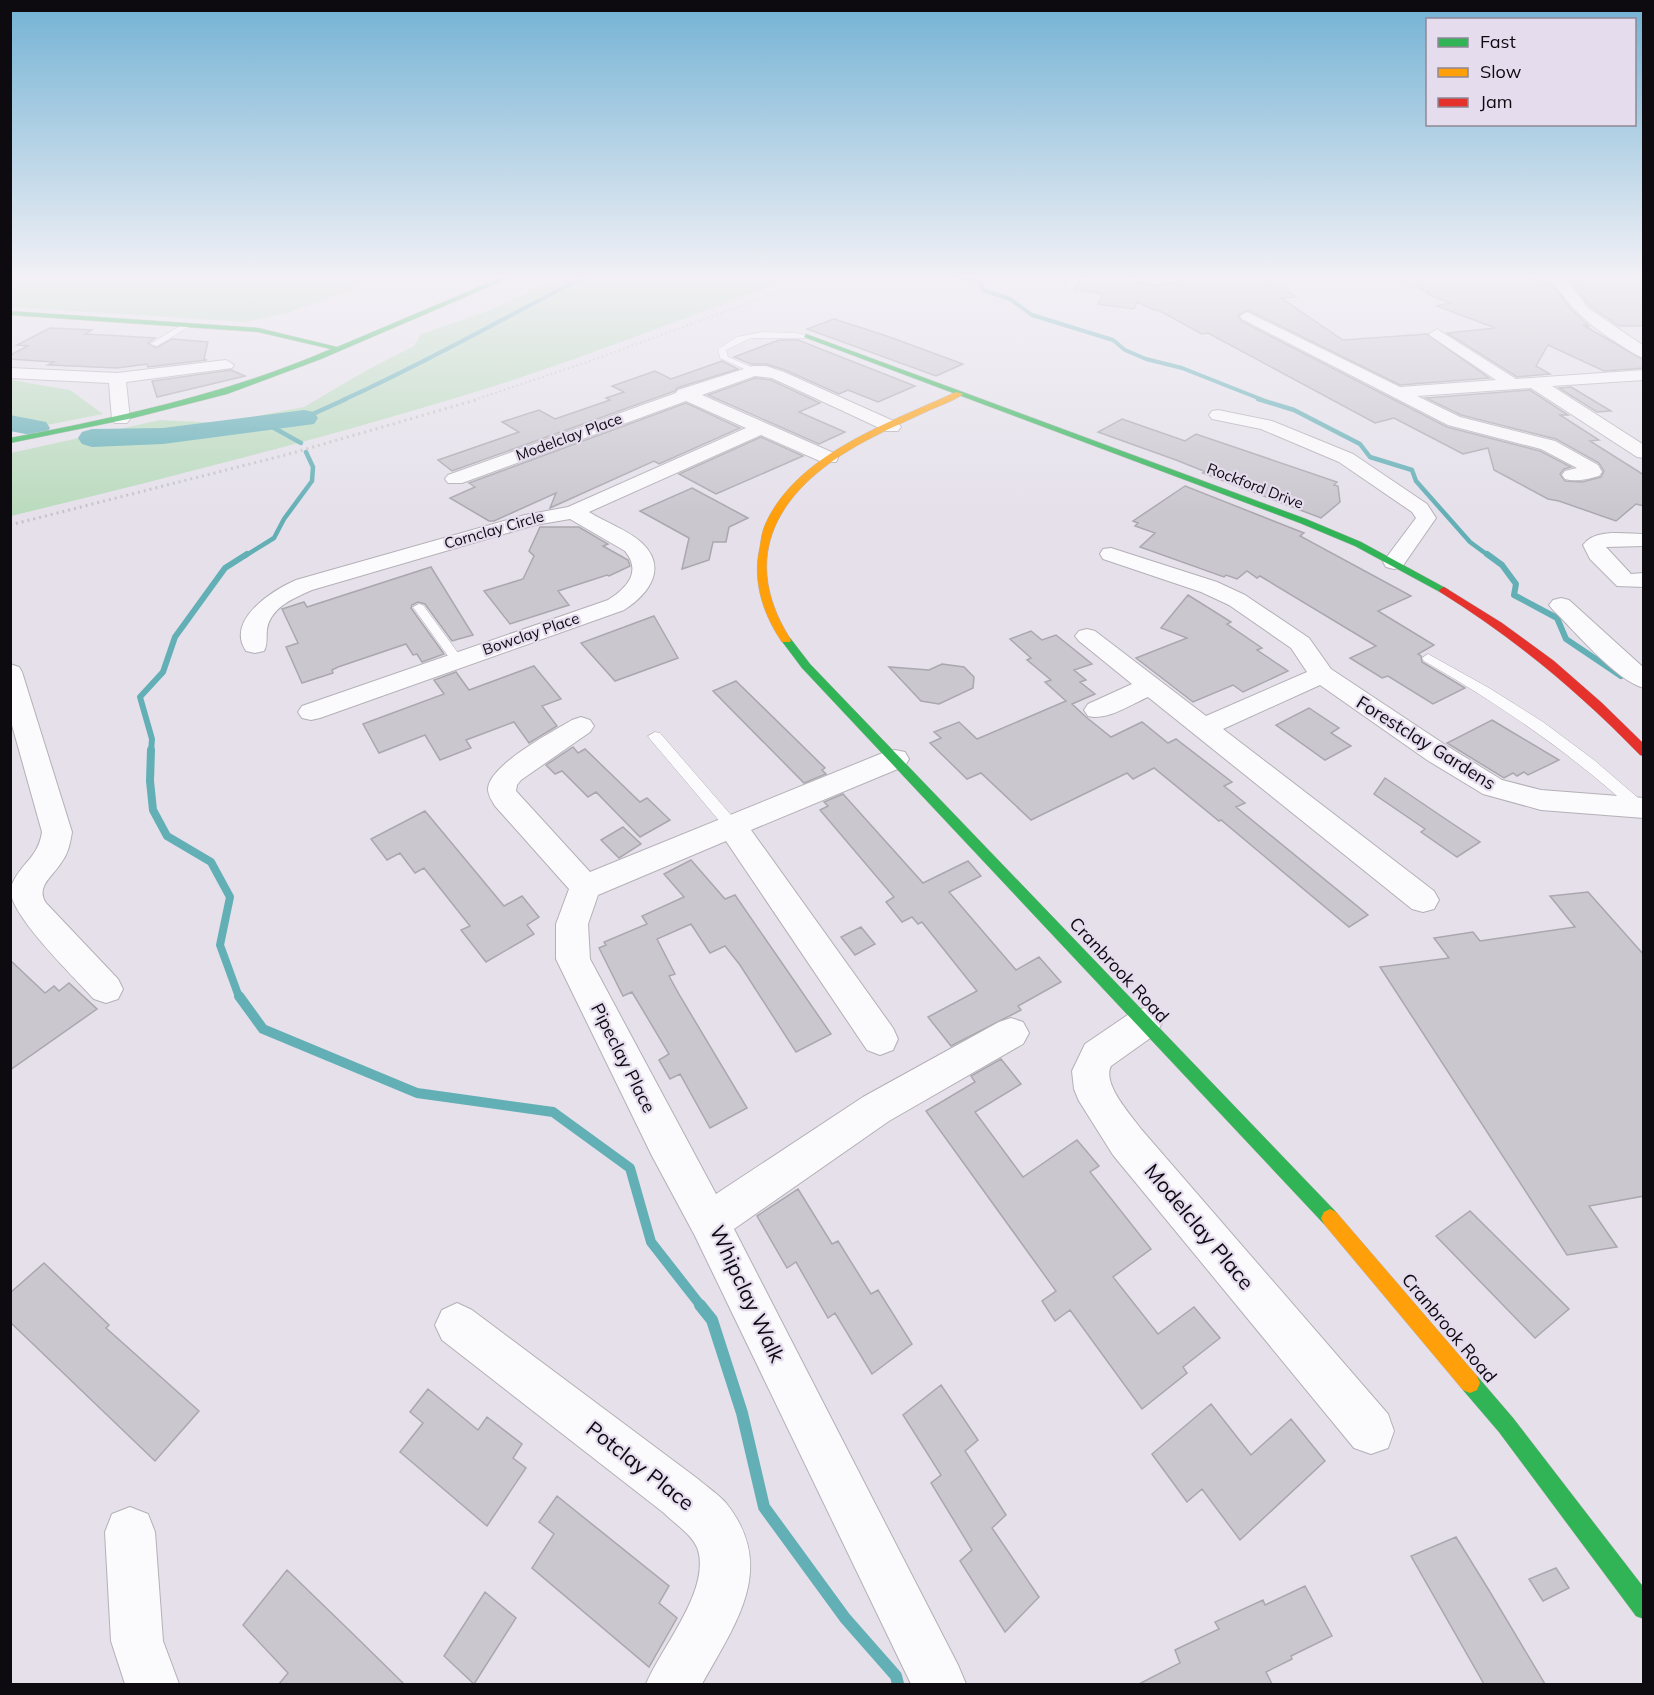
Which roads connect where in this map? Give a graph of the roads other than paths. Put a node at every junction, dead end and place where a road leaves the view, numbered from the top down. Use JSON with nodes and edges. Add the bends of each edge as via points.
{"nodes":[{"id":1,"x":323,"y":355,"type":"edge"},
{"id":2,"x":723,"y":355,"type":"edge"},
{"id":3,"x":856,"y":355,"type":"edge"},
{"id":4,"x":1324,"y":355,"type":"edge"},
{"id":5,"x":1469,"y":355,"type":"edge"},
{"id":6,"x":226,"y":365,"type":"dead end"},
{"id":7,"x":753,"y":371,"type":"junction"},
{"id":8,"x":10,"y":373,"type":"edge"},
{"id":9,"x":1644,"y":375,"type":"edge"},
{"id":10,"x":117,"y":378,"type":"junction"},
{"id":11,"x":1535,"y":383,"type":"junction"},
{"id":12,"x":1513,"y":384,"type":"junction"},
{"id":13,"x":1397,"y":392,"type":"junction"},
{"id":14,"x":684,"y":394,"type":"junction"},
{"id":15,"x":959,"y":394,"type":"junction"},
{"id":16,"x":1218,"y":415,"type":"dead end"},
{"id":17,"x":121,"y":419,"type":"junction"},
{"id":18,"x":892,"y":427,"type":"junction"},
{"id":19,"x":758,"y":429,"type":"junction"},
{"id":20,"x":10,"y":441,"type":"edge"},
{"id":21,"x":1644,"y":453,"type":"edge"},
{"id":22,"x":830,"y":458,"type":"junction"},
{"id":23,"x":1572,"y":475,"type":"dead end"},
{"id":24,"x":454,"y":479,"type":"dead end"},
{"id":25,"x":573,"y":512,"type":"junction"},
{"id":26,"x":1644,"y":540,"type":"edge"},
{"id":27,"x":1111,"y":554,"type":"dead end"},
{"id":28,"x":1394,"y":562,"type":"junction"},
{"id":29,"x":1644,"y":580,"type":"edge"},
{"id":30,"x":1561,"y":605,"type":"dead end"},
{"id":31,"x":419,"y":607,"type":"dead end"},
{"id":32,"x":1087,"y":636,"type":"dead end"},
{"id":33,"x":255,"y":646,"type":"dead end"},
{"id":34,"x":1428,"y":658,"type":"dead end"},
{"id":35,"x":457,"y":660,"type":"junction"},
{"id":36,"x":10,"y":672,"type":"edge"},
{"id":37,"x":1322,"y":675,"type":"junction"},
{"id":38,"x":1644,"y":680,"type":"edge"},
{"id":39,"x":1150,"y":686,"type":"junction"},
{"id":40,"x":1097,"y":710,"type":"dead end"},
{"id":41,"x":311,"y":712,"type":"dead end"},
{"id":42,"x":581,"y":726,"type":"dead end"},
{"id":43,"x":1203,"y":728,"type":"junction"},
{"id":44,"x":655,"y":736,"type":"dead end"},
{"id":45,"x":1644,"y":752,"type":"edge"},
{"id":46,"x":896,"y":759,"type":"junction"},
{"id":47,"x":1641,"y":807,"type":"edge"},
{"id":48,"x":732,"y":826,"type":"junction"},
{"id":49,"x":585,"y":887,"type":"junction"},
{"id":50,"x":1423,"y":900,"type":"dead end"},
{"id":51,"x":106,"y":989,"type":"dead end"},
{"id":52,"x":1144,"y":1023,"type":"junction"},
{"id":53,"x":1011,"y":1033,"type":"dead end"},
{"id":54,"x":880,"y":1039,"type":"dead end"},
{"id":55,"x":709,"y":1222,"type":"junction"},
{"id":56,"x":457,"y":1325,"type":"dead end"},
{"id":57,"x":1371,"y":1431,"type":"dead end"},
{"id":58,"x":130,"y":1532,"type":"dead end"},
{"id":59,"x":1644,"y":1608,"type":"edge"},
{"id":60,"x":152,"y":1684,"type":"edge"},
{"id":61,"x":673,"y":1684,"type":"edge"},
{"id":62,"x":939,"y":1684,"type":"edge"}],
"edges":[{"from":1,"to":17,"type":"street","via":[[212,396]]},
{"from":2,"to":7,"type":"lane"},
{"from":3,"to":15,"type":"street","name":"Rockford Drive"},
{"from":4,"to":13,"type":"street"},
{"from":5,"to":12,"type":"street"},
{"from":6,"to":10,"type":"street"},
{"from":7,"to":14,"type":"street","name":"Modelclay Place"},
{"from":7,"to":18,"type":"street","name":"Modelclay Place","via":[[778,375]]},
{"from":8,"to":10,"type":"street"},
{"from":9,"to":11,"type":"street"},
{"from":10,"to":17,"type":"street"},
{"from":11,"to":12,"type":"street"},
{"from":11,"to":21,"type":"street"},
{"from":12,"to":13,"type":"street"},
{"from":13,"to":23,"type":"street","via":[[1461,424],[1548,445],[1592,472]]},
{"from":14,"to":19,"type":"street"},
{"from":14,"to":24,"type":"street","name":"Modelclay Place"},
{"from":15,"to":18,"type":"street","name":"Cranbrook Road"},
{"from":15,"to":28,"type":"street","name":"Rockford Drive","via":[[1318,527]]},
{"from":16,"to":28,"type":"street","via":[[1266,425],[1346,458],[1420,508],[1426,518]]},
{"from":17,"to":20,"type":"street"},
{"from":18,"to":22,"type":"street","name":"Cranbrook Road"},
{"from":19,"to":22,"type":"street"},
{"from":19,"to":25,"type":"street","name":"Cornclay Circle"},
{"from":22,"to":46,"type":"street","name":"Cranbrook Road","via":[[784,497],[762,550],[762,577],[770,612],[785,639]]},
{"from":25,"to":33,"type":"street","name":"Cornclay Circle","via":[[532,519],[296,588],[260,615],[253,633]]},
{"from":25,"to":35,"type":"street","name":"Bowclay Place","via":[[639,552],[645,570],[637,590],[616,604]]},
{"from":26,"to":29,"type":"street","via":[[1599,541],[1594,545],[1625,581]]},
{"from":27,"to":37,"type":"street","name":"Forestclay Gardens","via":[[1237,600],[1300,643]]},
{"from":28,"to":45,"type":"street","name":"Rockford Drive","via":[[1460,598],[1514,635],[1574,683]]},
{"from":30,"to":38,"type":"street","via":[[1625,667]]},
{"from":31,"to":35,"type":"lane"},
{"from":32,"to":39,"type":"street"},
{"from":34,"to":47,"type":"lane","via":[[1536,722]]},
{"from":35,"to":41,"type":"street","name":"Bowclay Place"},
{"from":36,"to":51,"type":"street","via":[[57,832],[51,855],[30,881],[25,894],[28,903]]},
{"from":37,"to":43,"type":"street"},
{"from":37,"to":47,"type":"street","name":"Forestclay Gardens","via":[[1493,787],[1541,800]]},
{"from":39,"to":40,"type":"street"},
{"from":39,"to":43,"type":"street"},
{"from":42,"to":49,"type":"street","via":[[511,773],[502,783],[501,791]]},
{"from":43,"to":50,"type":"street"},
{"from":44,"to":48,"type":"lane"},
{"from":46,"to":48,"type":"street"},
{"from":46,"to":52,"type":"street","name":"Cranbrook Road"},
{"from":48,"to":49,"type":"street"},
{"from":48,"to":54,"type":"street"},
{"from":49,"to":55,"type":"street","name":"Pipeclay Place","via":[[572,924],[573,959]]},
{"from":52,"to":57,"type":"street","name":"Modelclay Place","via":[[1098,1055],[1090,1071],[1092,1089],[1127,1142]]},
{"from":52,"to":59,"type":"street","name":"Cranbrook Road","via":[[1279,1161],[1454,1360]]},
{"from":53,"to":55,"type":"street","name":"Whipclay Walk","via":[[876,1109]]},
{"from":55,"to":62,"type":"street","name":"Whipclay Walk"},
{"from":56,"to":61,"type":"street","name":"Potclay Place","via":[[708,1520],[722,1544],[726,1576],[718,1604]]},
{"from":58,"to":60,"type":"street","via":[[137,1641]]}]}
